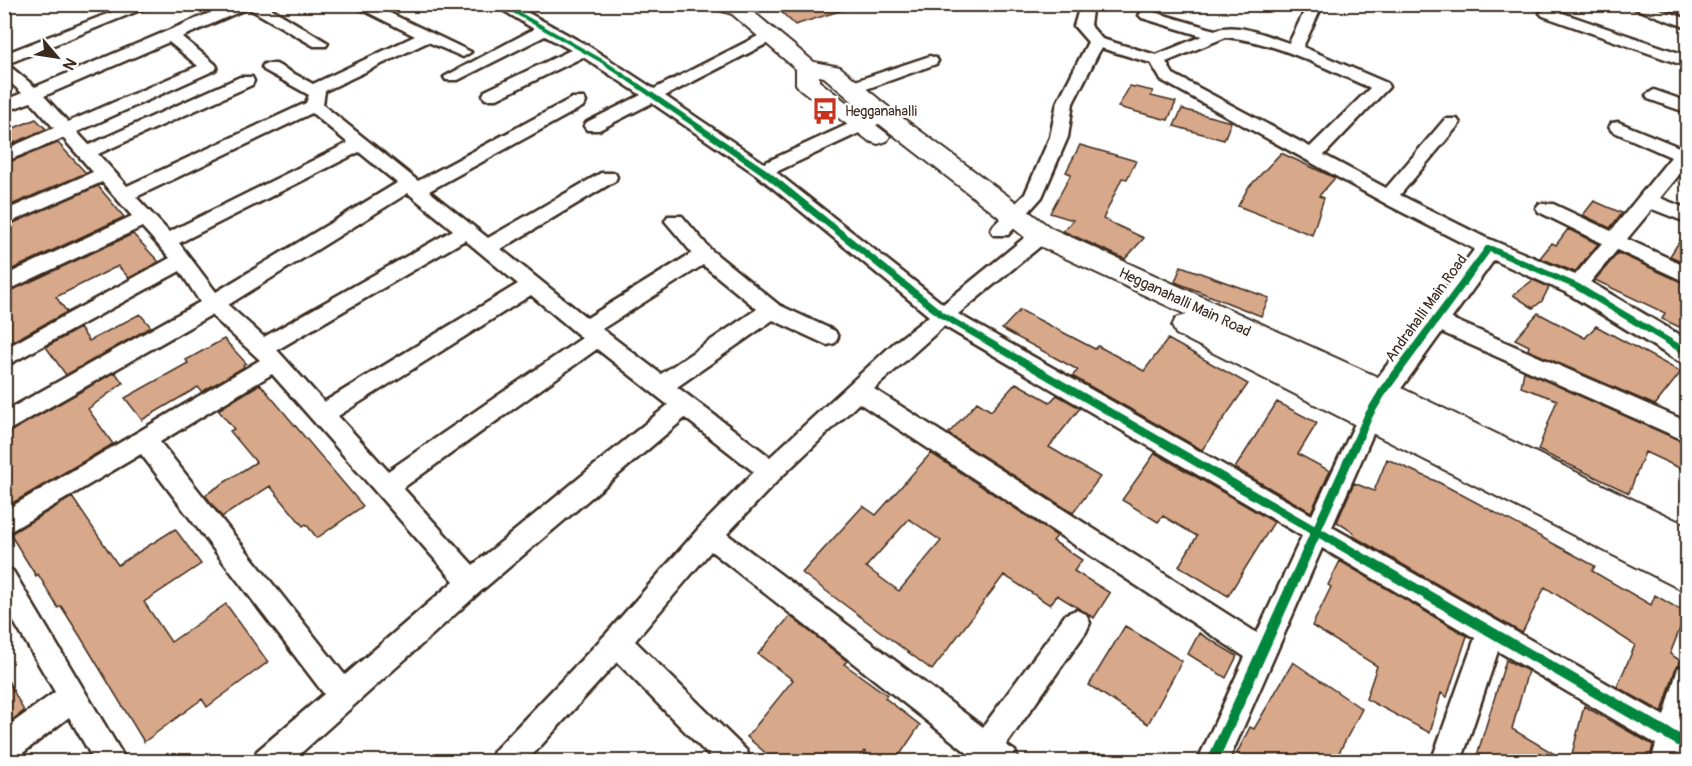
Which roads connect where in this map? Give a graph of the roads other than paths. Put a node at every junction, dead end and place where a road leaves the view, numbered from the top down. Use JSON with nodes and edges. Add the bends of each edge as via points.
{"nodes":[{"id":1,"x":148,"y":4,"type":"edge"},
{"id":2,"x":245,"y":4,"type":"edge"},
{"id":3,"x":252,"y":4,"type":"edge"},
{"id":4,"x":357,"y":4,"type":"edge"},
{"id":5,"x":500,"y":4,"type":"edge"},
{"id":6,"x":1316,"y":4,"type":"edge"},
{"id":7,"x":1630,"y":4,"type":"edge"},
{"id":8,"x":1086,"y":5,"type":"edge"},
{"id":9,"x":736,"y":6,"type":"edge"},
{"id":10,"x":1548,"y":13,"type":"dead end"},
{"id":11,"x":1147,"y":15,"type":"dead end"},
{"id":12,"x":1688,"y":24,"type":"edge"},
{"id":13,"x":546,"y":28,"type":"junction"},
{"id":14,"x":1216,"y":35,"type":"junction"},
{"id":15,"x":171,"y":36,"type":"junction"},
{"id":16,"x":428,"y":36,"type":"junction"},
{"id":17,"x":770,"y":36,"type":"junction"},
{"id":18,"x":1096,"y":42,"type":"junction"},
{"id":19,"x":320,"y":43,"type":"dead end"},
{"id":20,"x":1294,"y":49,"type":"junction"},
{"id":21,"x":584,"y":50,"type":"junction"},
{"id":22,"x":464,"y":52,"type":"dead end"},
{"id":23,"x":4,"y":60,"type":"edge"},
{"id":24,"x":1157,"y":60,"type":"junction"},
{"id":25,"x":930,"y":61,"type":"dead end"},
{"id":26,"x":1688,"y":62,"type":"edge"},
{"id":27,"x":270,"y":67,"type":"dead end"},
{"id":28,"x":807,"y":67,"type":"junction"},
{"id":29,"x":4,"y":68,"type":"edge"},
{"id":30,"x":452,"y":77,"type":"dead end"},
{"id":31,"x":246,"y":81,"type":"dead end"},
{"id":32,"x":852,"y":88,"type":"junction"},
{"id":33,"x":34,"y":94,"type":"junction"},
{"id":34,"x":491,"y":95,"type":"dead end"},
{"id":35,"x":1654,"y":95,"type":"dead end"},
{"id":36,"x":653,"y":96,"type":"junction"},
{"id":37,"x":313,"y":98,"type":"junction"},
{"id":38,"x":578,"y":102,"type":"dead end"},
{"id":39,"x":4,"y":107,"type":"edge"},
{"id":40,"x":1688,"y":108,"type":"edge"},
{"id":41,"x":873,"y":120,"type":"junction"},
{"id":42,"x":1451,"y":123,"type":"dead end"},
{"id":43,"x":593,"y":126,"type":"dead end"},
{"id":44,"x":1618,"y":127,"type":"dead end"},
{"id":45,"x":66,"y":130,"type":"junction"},
{"id":46,"x":360,"y":144,"type":"junction"},
{"id":47,"x":86,"y":153,"type":"junction"},
{"id":48,"x":1685,"y":153,"type":"edge"},
{"id":49,"x":1312,"y":156,"type":"junction"},
{"id":50,"x":4,"y":157,"type":"edge"},
{"id":51,"x":763,"y":171,"type":"junction"},
{"id":52,"x":105,"y":174,"type":"junction"},
{"id":53,"x":608,"y":177,"type":"dead end"},
{"id":54,"x":412,"y":187,"type":"junction"},
{"id":55,"x":124,"y":195,"type":"junction"},
{"id":56,"x":1388,"y":197,"type":"junction"},
{"id":57,"x":1649,"y":200,"type":"junction"},
{"id":58,"x":1545,"y":208,"type":"dead end"},
{"id":59,"x":1688,"y":217,"type":"edge"},
{"id":60,"x":144,"y":218,"type":"junction"},
{"id":61,"x":4,"y":219,"type":"edge"},
{"id":62,"x":675,"y":221,"type":"dead end"},
{"id":63,"x":1008,"y":224,"type":"junction"},
{"id":64,"x":466,"y":231,"type":"junction"},
{"id":65,"x":1034,"y":241,"type":"junction"},
{"id":66,"x":1614,"y":241,"type":"junction"},
{"id":67,"x":166,"y":242,"type":"junction"},
{"id":68,"x":487,"y":248,"type":"junction"},
{"id":69,"x":1489,"y":248,"type":"junction"},
{"id":70,"x":704,"y":255,"type":"junction"},
{"id":71,"x":183,"y":260,"type":"junction"},
{"id":72,"x":1688,"y":276,"type":"edge"},
{"id":73,"x":4,"y":285,"type":"edge"},
{"id":74,"x":532,"y":285,"type":"junction"},
{"id":75,"x":1576,"y":286,"type":"junction"},
{"id":76,"x":213,"y":304,"type":"junction"},
{"id":77,"x":772,"y":310,"type":"junction"},
{"id":78,"x":942,"y":315,"type":"junction"},
{"id":79,"x":1436,"y":320,"type":"junction"},
{"id":80,"x":592,"y":334,"type":"junction"},
{"id":81,"x":827,"y":337,"type":"dead end"},
{"id":82,"x":1688,"y":354,"type":"edge"},
{"id":83,"x":268,"y":355,"type":"junction"},
{"id":84,"x":4,"y":359,"type":"edge"},
{"id":85,"x":661,"y":386,"type":"junction"},
{"id":86,"x":859,"y":391,"type":"junction"},
{"id":87,"x":685,"y":404,"type":"junction"},
{"id":88,"x":1375,"y":404,"type":"junction"},
{"id":89,"x":321,"y":415,"type":"junction"},
{"id":90,"x":4,"y":424,"type":"edge"},
{"id":91,"x":1688,"y":433,"type":"edge"},
{"id":92,"x":144,"y":440,"type":"junction"},
{"id":93,"x":771,"y":471,"type":"junction"},
{"id":94,"x":386,"y":486,"type":"junction"},
{"id":95,"x":4,"y":524,"type":"edge"},
{"id":96,"x":1316,"y":532,"type":"junction"},
{"id":97,"x":709,"y":535,"type":"junction"},
{"id":98,"x":1688,"y":544,"type":"edge"},
{"id":99,"x":1688,"y":576,"type":"edge"},
{"id":100,"x":4,"y":579,"type":"edge"},
{"id":101,"x":472,"y":582,"type":"junction"},
{"id":102,"x":1076,"y":623,"type":"dead end"},
{"id":103,"x":1491,"y":632,"type":"junction"},
{"id":104,"x":617,"y":642,"type":"junction"},
{"id":105,"x":1262,"y":652,"type":"junction"},
{"id":106,"x":1688,"y":678,"type":"edge"},
{"id":107,"x":343,"y":695,"type":"junction"},
{"id":108,"x":72,"y":697,"type":"junction"},
{"id":109,"x":4,"y":748,"type":"edge"},
{"id":110,"x":1675,"y":748,"type":"edge"},
{"id":111,"x":995,"y":755,"type":"edge"},
{"id":112,"x":112,"y":762,"type":"edge"},
{"id":113,"x":267,"y":762,"type":"edge"},
{"id":114,"x":506,"y":762,"type":"edge"},
{"id":115,"x":736,"y":762,"type":"edge"},
{"id":116,"x":1212,"y":762,"type":"edge"},
{"id":117,"x":1446,"y":762,"type":"edge"}],
"edges":[{"from":1,"to":23,"type":"street"},
{"from":2,"to":15,"type":"street"},
{"from":3,"to":19,"type":"street"},
{"from":4,"to":16,"type":"street"},
{"from":5,"to":13,"type":"street"},
{"from":6,"to":20,"type":"street"},
{"from":7,"to":12,"type":"street"},
{"from":8,"to":18,"type":"street","via":[[1082,26]]},
{"from":9,"to":17,"type":"main road"},
{"from":10,"to":26,"type":"street"},
{"from":11,"to":14,"type":"street"},
{"from":13,"to":21,"type":"street"},
{"from":13,"to":30,"type":"street"},
{"from":14,"to":20,"type":"street","via":[[1244,34]]},
{"from":14,"to":24,"type":"street"},
{"from":15,"to":33,"type":"street"},
{"from":15,"to":45,"type":"street","via":[[209,68]]},
{"from":16,"to":22,"type":"street"},
{"from":16,"to":37,"type":"street"},
{"from":17,"to":28,"type":"main road"},
{"from":17,"to":36,"type":"street"},
{"from":18,"to":24,"type":"street"},
{"from":18,"to":63,"type":"street","via":[[1065,103],[1059,137],[1046,172],[1033,197]]},
{"from":20,"to":49,"type":"street","via":[[1381,87]]},
{"from":21,"to":34,"type":"street"},
{"from":21,"to":36,"type":"street"},
{"from":24,"to":49,"type":"street","via":[[1167,77]]},
{"from":25,"to":32,"type":"street"},
{"from":27,"to":37,"type":"street"},
{"from":28,"to":32,"type":"main road","via":[[832,72]]},
{"from":28,"to":41,"type":"main road","via":[[808,84]]},
{"from":29,"to":33,"type":"street"},
{"from":31,"to":47,"type":"street"},
{"from":32,"to":41,"type":"main road"},
{"from":33,"to":39,"type":"street"},
{"from":33,"to":45,"type":"street"},
{"from":35,"to":40,"type":"street"},
{"from":36,"to":43,"type":"street"},
{"from":36,"to":51,"type":"street"},
{"from":37,"to":46,"type":"street"},
{"from":37,"to":55,"type":"street"},
{"from":38,"to":54,"type":"street"},
{"from":41,"to":51,"type":"street"},
{"from":41,"to":63,"type":"main road"},
{"from":42,"to":56,"type":"street"},
{"from":44,"to":48,"type":"street"},
{"from":45,"to":47,"type":"street"},
{"from":45,"to":50,"type":"street"},
{"from":46,"to":54,"type":"street"},
{"from":46,"to":67,"type":"street"},
{"from":47,"to":52,"type":"street"},
{"from":48,"to":57,"type":"street"},
{"from":49,"to":56,"type":"street"},
{"from":51,"to":78,"type":"street"},
{"from":52,"to":55,"type":"street"},
{"from":52,"to":61,"type":"street"},
{"from":53,"to":68,"type":"street"},
{"from":54,"to":64,"type":"street"},
{"from":54,"to":76,"type":"street"},
{"from":55,"to":60,"type":"street"},
{"from":56,"to":69,"type":"street"},
{"from":57,"to":59,"type":"street"},
{"from":57,"to":66,"type":"street"},
{"from":58,"to":66,"type":"street"},
{"from":60,"to":67,"type":"street"},
{"from":60,"to":73,"type":"street"},
{"from":62,"to":70,"type":"street"},
{"from":63,"to":65,"type":"main road"},
{"from":64,"to":68,"type":"street"},
{"from":64,"to":83,"type":"street"},
{"from":65,"to":78,"type":"street"},
{"from":65,"to":88,"type":"main road"},
{"from":66,"to":72,"type":"street"},
{"from":66,"to":75,"type":"street"},
{"from":67,"to":71,"type":"street"},
{"from":68,"to":74,"type":"street"},
{"from":69,"to":75,"type":"street","name":"Andrahalli Main Road"},
{"from":69,"to":79,"type":"street","name":"Andrahalli Main Road"},
{"from":70,"to":77,"type":"street"},
{"from":70,"to":80,"type":"street"},
{"from":71,"to":76,"type":"street"},
{"from":71,"to":84,"type":"street"},
{"from":74,"to":80,"type":"street"},
{"from":74,"to":89,"type":"street"},
{"from":75,"to":82,"type":"street","name":"Andrahalli Main Road"},
{"from":76,"to":83,"type":"street"},
{"from":76,"to":90,"type":"street"},
{"from":77,"to":81,"type":"street"},
{"from":77,"to":85,"type":"street"},
{"from":78,"to":86,"type":"street"},
{"from":78,"to":96,"type":"street"},
{"from":79,"to":88,"type":"street","name":"Andrahalli Main Road"},
{"from":79,"to":91,"type":"street"},
{"from":80,"to":85,"type":"street"},
{"from":80,"to":94,"type":"street"},
{"from":83,"to":89,"type":"street"},
{"from":83,"to":92,"type":"street"},
{"from":85,"to":87,"type":"street"},
{"from":86,"to":93,"type":"street"},
{"from":86,"to":105,"type":"street"},
{"from":87,"to":93,"type":"street"},
{"from":87,"to":101,"type":"street"},
{"from":88,"to":96,"type":"street"},
{"from":88,"to":98,"type":"main road"},
{"from":88,"to":99,"type":"main road"},
{"from":89,"to":94,"type":"street"},
{"from":92,"to":95,"type":"street"},
{"from":92,"to":107,"type":"street"},
{"from":93,"to":97,"type":"street"},
{"from":94,"to":101,"type":"street"},
{"from":96,"to":103,"type":"street"},
{"from":96,"to":105,"type":"street"},
{"from":97,"to":104,"type":"street"},
{"from":97,"to":111,"type":"street"},
{"from":100,"to":108,"type":"street"},
{"from":101,"to":107,"type":"street"},
{"from":102,"to":111,"type":"street"},
{"from":103,"to":110,"type":"street"},
{"from":103,"to":117,"type":"street"},
{"from":104,"to":114,"type":"street"},
{"from":104,"to":115,"type":"street"},
{"from":105,"to":116,"type":"street"},
{"from":106,"to":110,"type":"street"},
{"from":107,"to":113,"type":"street"},
{"from":108,"to":109,"type":"street"},
{"from":108,"to":112,"type":"street"}]}
